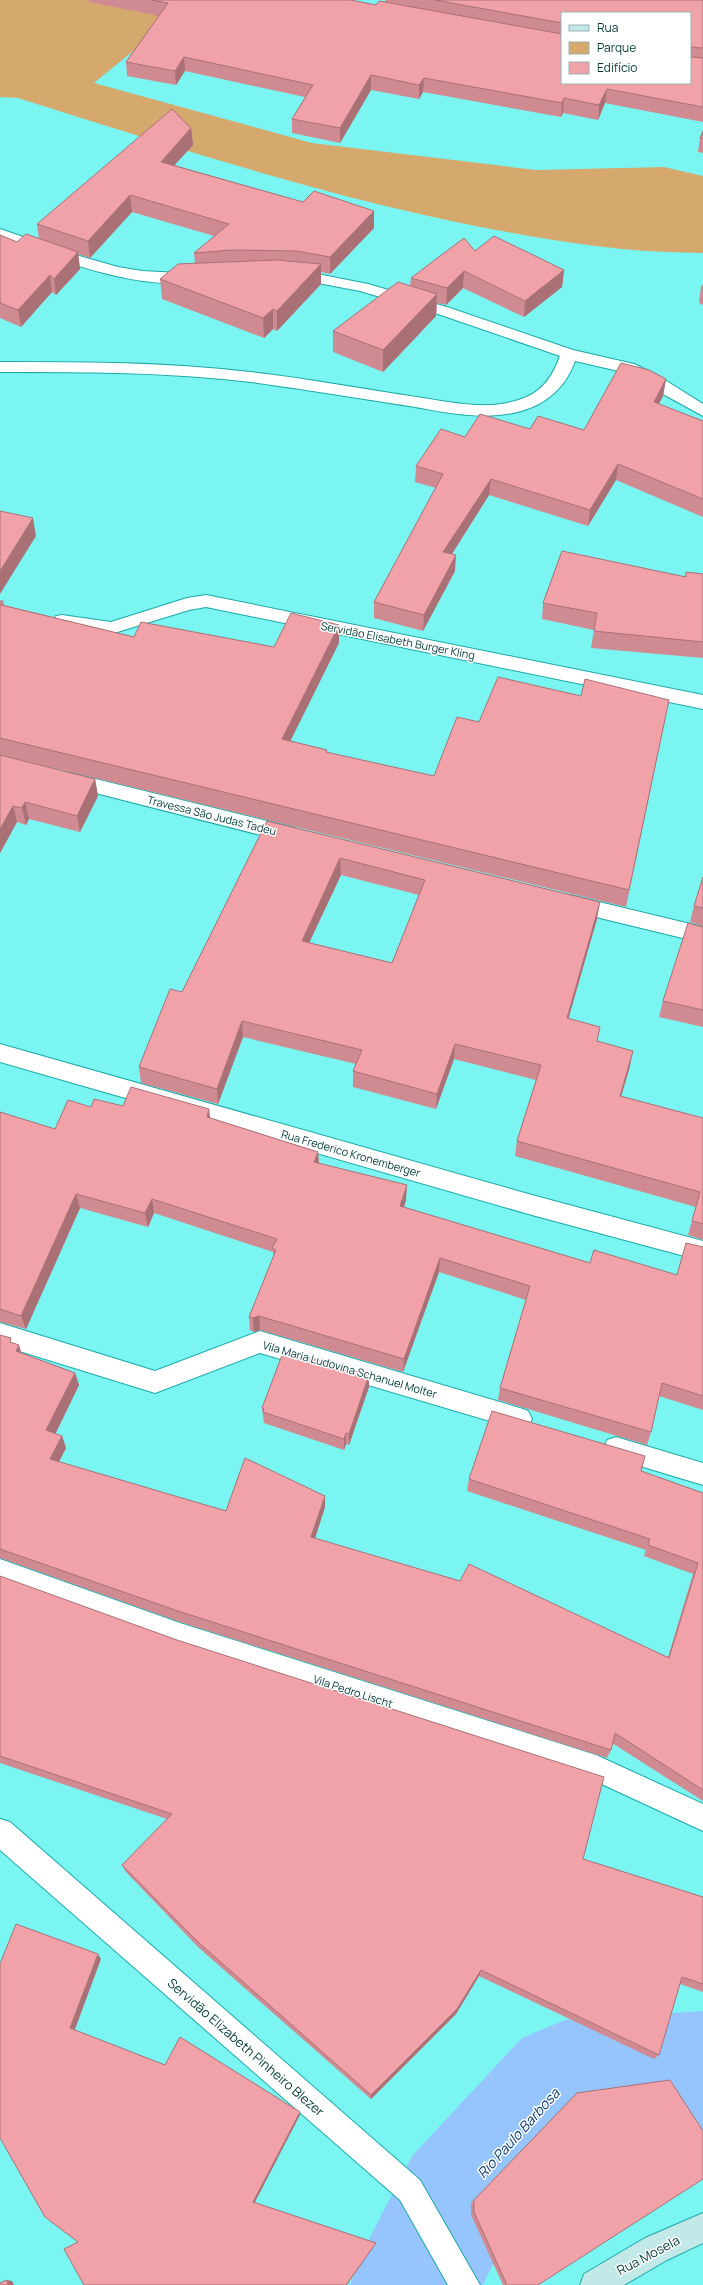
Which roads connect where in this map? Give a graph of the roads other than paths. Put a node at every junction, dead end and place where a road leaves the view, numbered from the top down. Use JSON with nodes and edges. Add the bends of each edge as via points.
{"nodes":[{"id":1,"x":0,"y":234,"type":"edge"},
{"id":2,"x":273,"y":274,"type":"edge"},
{"id":3,"x":210,"y":275,"type":"edge"},
{"id":4,"x":569,"y":354,"type":"junction"},
{"id":5,"x":0,"y":368,"type":"edge"},
{"id":6,"x":703,"y":411,"type":"edge"},
{"id":7,"x":44,"y":617,"type":"edge"},
{"id":8,"x":703,"y":702,"type":"edge"},
{"id":9,"x":46,"y":774,"type":"edge"},
{"id":10,"x":309,"y":839,"type":"edge"},
{"id":11,"x":548,"y":897,"type":"edge"},
{"id":12,"x":703,"y":935,"type":"edge"},
{"id":13,"x":0,"y":1053,"type":"edge"},
{"id":14,"x":703,"y":1252,"type":"edge"},
{"id":15,"x":0,"y":1334,"type":"edge"},
{"id":16,"x":543,"y":1426,"type":"edge"},
{"id":17,"x":596,"y":1442,"type":"edge"},
{"id":18,"x":703,"y":1474,"type":"edge"},
{"id":19,"x":0,"y":1571,"type":"edge"},
{"id":20,"x":703,"y":1818,"type":"edge"},
{"id":21,"x":0,"y":1832,"type":"edge"},
{"id":22,"x":703,"y":2228,"type":"edge"},
{"id":23,"x":465,"y":2285,"type":"edge"},
{"id":24,"x":595,"y":2285,"type":"edge"}],
"edges":[{"from":1,"to":3,"type":"street","via":[[91,265],[141,276],[179,278]]},
{"from":2,"to":4,"type":"street","via":[[297,274],[362,287],[444,311]]},
{"from":4,"to":5,"type":"street","via":[[563,371],[551,389],[536,400],[499,410],[455,408],[250,377],[113,367]]},
{"from":4,"to":6,"type":"street","via":[[628,368]]},
{"from":7,"to":8,"type":"street","name":"Servidão Elisabeth Burger Kling","via":[[80,625],[111,628],[187,604],[206,601]]},
{"from":9,"to":10,"type":"street","name":"Travessa São Judas Tadeu"},
{"from":11,"to":12,"type":"street"},
{"from":13,"to":14,"type":"street","name":"Rua Frederico Kronemberger","via":[[532,1206]]},
{"from":15,"to":16,"type":"street","name":"Vila Maria Ludovina Schanuel Molter","via":[[155,1382],[260,1342]]},
{"from":17,"to":18,"type":"street"},
{"from":19,"to":20,"type":"street","name":"Vila Pedro Lischt","via":[[180,1636],[596,1768]]},
{"from":21,"to":23,"type":"street","name":"Servidão Elizabeth Pinheiro Blezer","via":[[410,2190]]},
{"from":22,"to":24,"type":"street","name":"Rua Mosela","via":[[656,2249]]}]}
